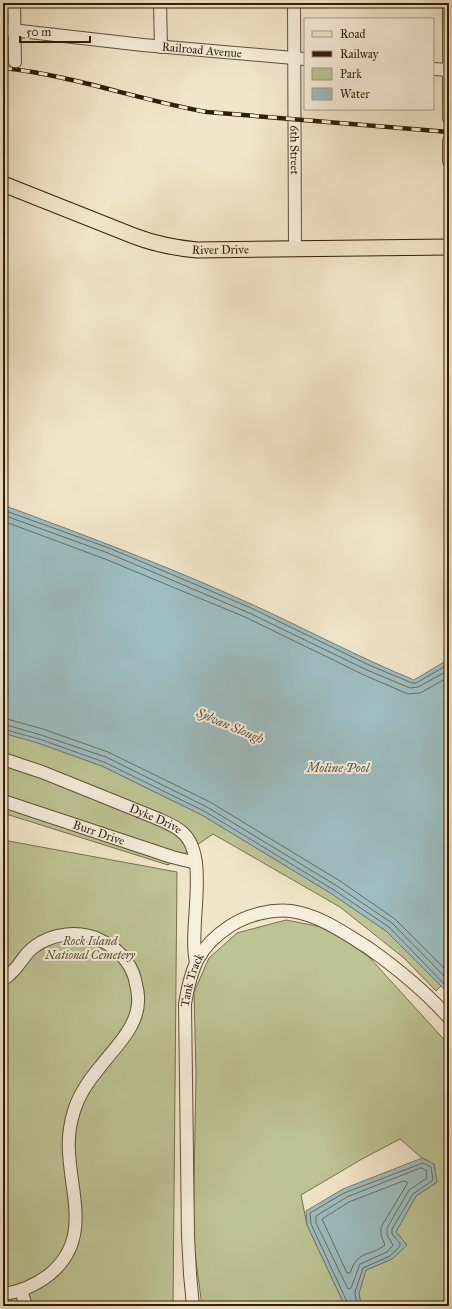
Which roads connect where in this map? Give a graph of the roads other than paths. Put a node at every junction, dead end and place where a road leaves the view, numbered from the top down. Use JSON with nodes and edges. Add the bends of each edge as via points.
{"nodes":[{"id":1,"x":14,"y":3,"type":"edge"},
{"id":2,"x":160,"y":3,"type":"edge"},
{"id":3,"x":294,"y":3,"type":"edge"},
{"id":4,"x":449,"y":3,"type":"edge"},
{"id":5,"x":9,"y":29,"type":"edge"},
{"id":6,"x":161,"y":46,"type":"junction"},
{"id":7,"x":299,"y":58,"type":"edge"},
{"id":8,"x":15,"y":62,"type":"dead end"},
{"id":9,"x":434,"y":69,"type":"edge"},
{"id":10,"x":449,"y":70,"type":"edge"},
{"id":11,"x":449,"y":118,"type":"edge"},
{"id":12,"x":449,"y":141,"type":"edge"},
{"id":13,"x":449,"y":161,"type":"edge"},
{"id":14,"x":3,"y":184,"type":"edge"},
{"id":15,"x":449,"y":247,"type":"edge"},
{"id":16,"x":295,"y":248,"type":"junction"},
{"id":17,"x":3,"y":759,"type":"edge"},
{"id":18,"x":3,"y":801,"type":"edge"},
{"id":19,"x":196,"y":863,"type":"junction"},
{"id":20,"x":196,"y":962,"type":"junction"},
{"id":21,"x":3,"y":980,"type":"edge"},
{"id":22,"x":449,"y":1018,"type":"edge"},
{"id":23,"x":21,"y":1290,"type":"junction"},
{"id":24,"x":3,"y":1294,"type":"edge"},
{"id":25,"x":26,"y":1306,"type":"edge"},
{"id":26,"x":193,"y":1306,"type":"edge"}],
"edges":[{"from":1,"to":5,"type":"street"},
{"from":2,"to":6,"type":"street"},
{"from":3,"to":7,"type":"street","name":"6th Street"},
{"from":4,"to":10,"type":"street"},
{"from":5,"to":6,"type":"street","name":"Railroad Avenue"},
{"from":5,"to":8,"type":"street"},
{"from":6,"to":7,"type":"street","name":"Railroad Avenue"},
{"from":7,"to":16,"type":"street","name":"6th Street"},
{"from":9,"to":10,"type":"street"},
{"from":10,"to":11,"type":"street"},
{"from":12,"to":13,"type":"street"},
{"from":14,"to":16,"type":"main road","name":"River Drive","via":[[134,236],[176,249]]},
{"from":15,"to":16,"type":"main road","name":"River Drive"},
{"from":17,"to":19,"type":"street","name":"Dyke Drive","via":[[86,789],[172,825],[189,840]]},
{"from":18,"to":19,"type":"street","name":"Burr Drive"},
{"from":19,"to":20,"type":"street","name":"Dyke Drive","via":[[193,951]]},
{"from":20,"to":22,"type":"street","name":"Tank Track","via":[[214,939],[242,919],[278,911],[304,914],[325,922],[351,937],[394,966]]},
{"from":20,"to":26,"type":"street","name":"Tank Track","via":[[185,1004],[188,1236]]},
{"from":21,"to":23,"type":"street","via":[[13,972],[33,947],[62,935],[84,935],[95,937],[114,947],[124,958],[131,967],[138,998],[132,1024],[126,1036],[93,1076],[74,1111],[68,1152],[76,1207],[76,1230],[73,1240],[52,1272]]},
{"from":23,"to":24,"type":"street"},
{"from":23,"to":25,"type":"street"}]}
